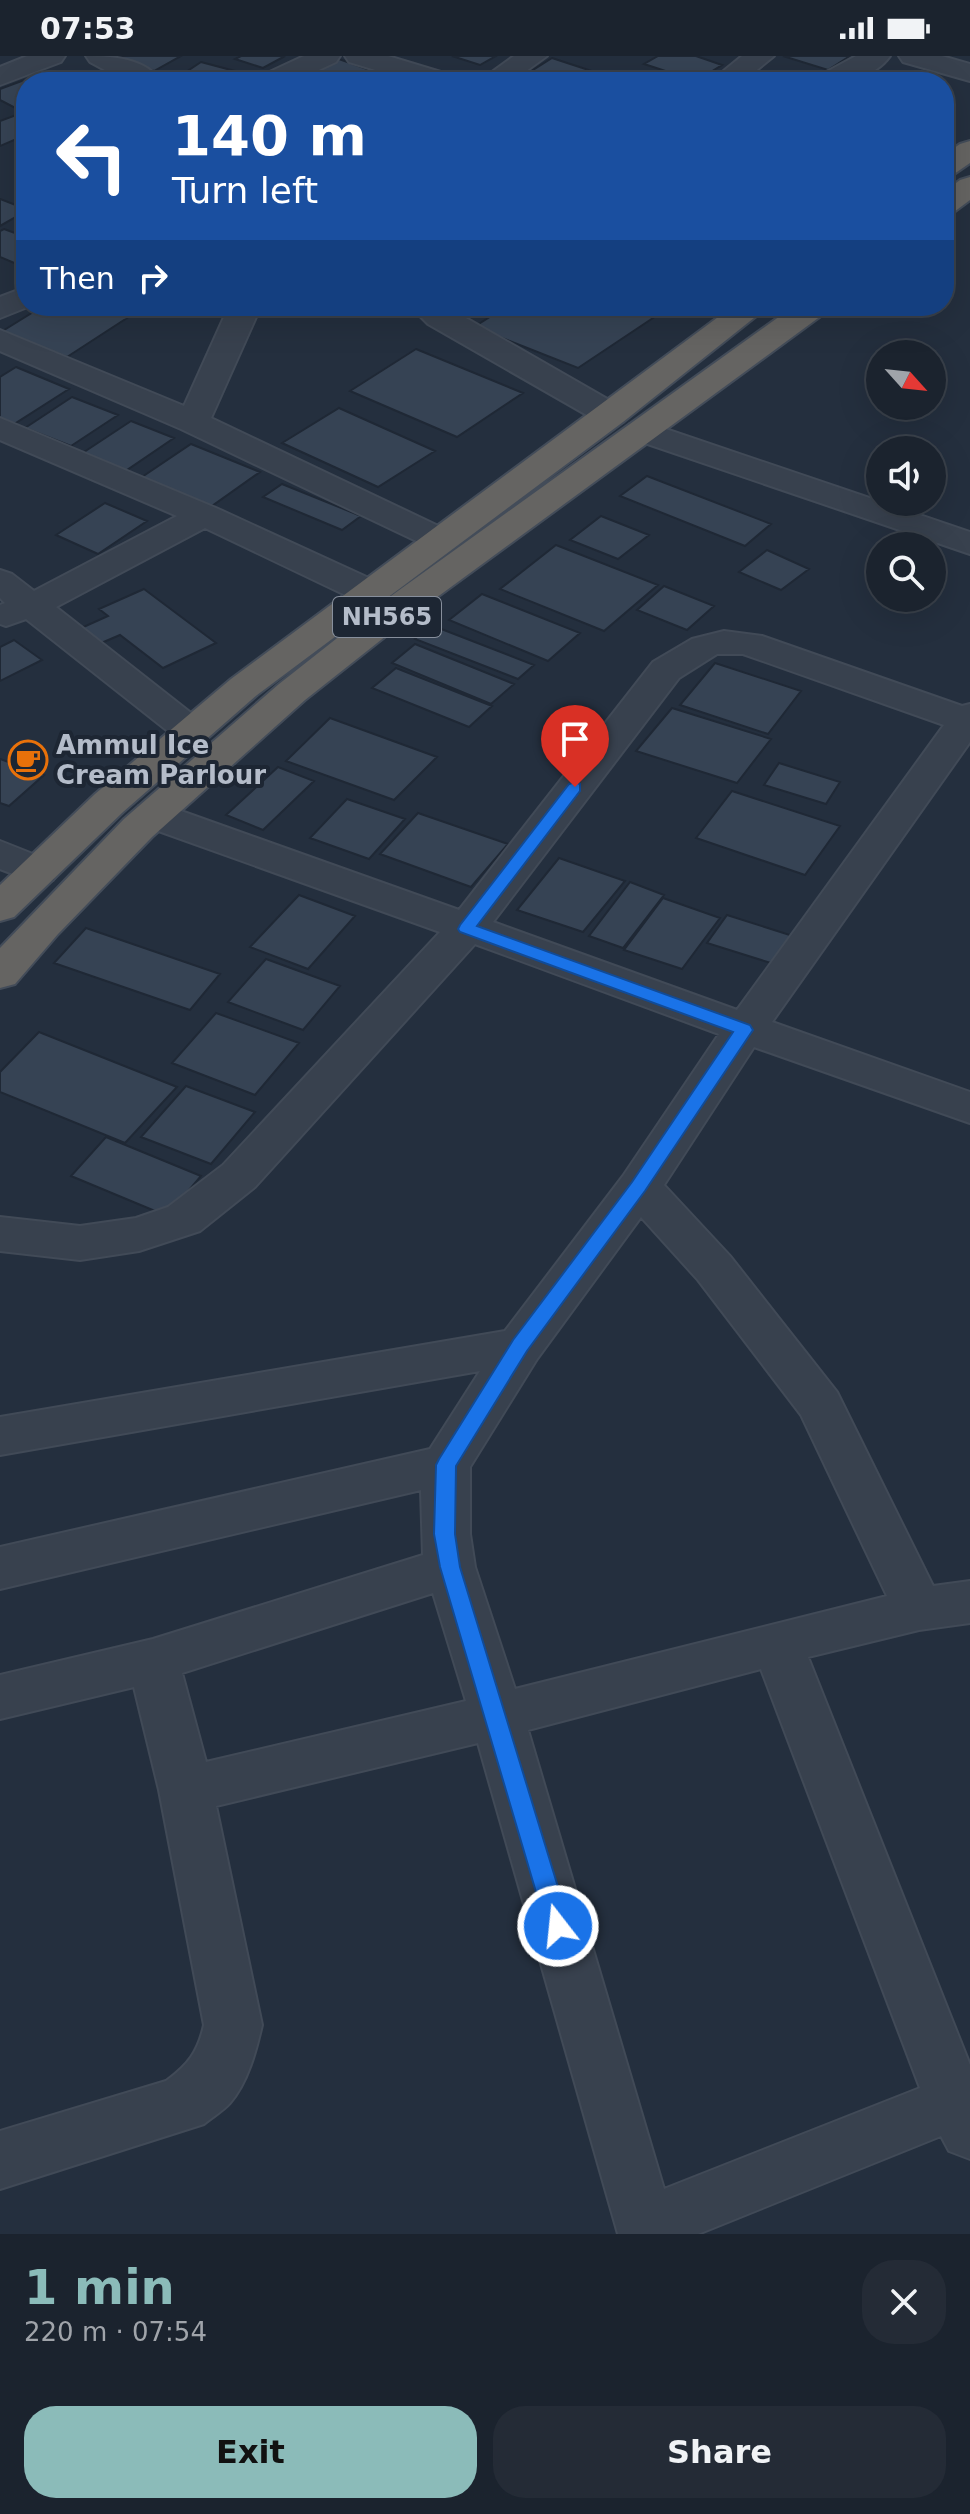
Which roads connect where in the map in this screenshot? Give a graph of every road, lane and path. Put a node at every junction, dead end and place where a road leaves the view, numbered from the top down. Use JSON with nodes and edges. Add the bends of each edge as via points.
{"nodes":[{"id":1,"x":51,"y":56,"type":"edge"},
{"id":2,"x":100,"y":56,"type":"edge"},
{"id":3,"x":326,"y":56,"type":"edge"},
{"id":4,"x":359,"y":56,"type":"edge"},
{"id":5,"x":533,"y":56,"type":"edge"},
{"id":6,"x":760,"y":56,"type":"edge"},
{"id":7,"x":876,"y":56,"type":"edge"},
{"id":8,"x":913,"y":56,"type":"edge"},
{"id":9,"x":130,"y":72,"type":"edge"},
{"id":10,"x":292,"y":72,"type":"edge"},
{"id":11,"x":411,"y":72,"type":"edge"},
{"id":12,"x":508,"y":72,"type":"edge"},
{"id":13,"x":738,"y":72,"type":"edge"},
{"id":14,"x":847,"y":72,"type":"edge"},
{"id":15,"x":970,"y":73,"type":"edge"},
{"id":16,"x":0,"y":77,"type":"edge"},
{"id":17,"x":970,"y":186,"type":"edge"},
{"id":18,"x":954,"y":198,"type":"edge"},
{"id":19,"x":241,"y":316,"type":"edge"},
{"id":20,"x":438,"y":316,"type":"edge"},
{"id":21,"x":742,"y":316,"type":"edge"},
{"id":22,"x":798,"y":316,"type":"edge"},
{"id":23,"x":0,"y":339,"type":"edge"},
{"id":24,"x":193,"y":422,"type":"junction"},
{"id":25,"x":626,"y":423,"type":"junction"},
{"id":26,"x":0,"y":428,"type":"edge"},
{"id":27,"x":204,"y":515,"type":"junction"},
{"id":28,"x":441,"y":540,"type":"junction"},
{"id":29,"x":970,"y":544,"type":"edge"},
{"id":30,"x":0,"y":581,"type":"edge"},
{"id":31,"x":371,"y":593,"type":"junction"},
{"id":32,"x":15,"y":612,"type":"edge"},
{"id":33,"x":969,"y":718,"type":"edge"},
{"id":34,"x":192,"y":732,"type":"junction"},
{"id":35,"x":153,"y":815,"type":"junction"},
{"id":36,"x":0,"y":854,"type":"edge"},
{"id":37,"x":39,"y":871,"type":"junction"},
{"id":38,"x":0,"y":908,"type":"edge"},
{"id":39,"x":466,"y":929,"type":"junction"},
{"id":40,"x":0,"y":974,"type":"edge"},
{"id":41,"x":744,"y":1030,"type":"junction"},
{"id":42,"x":970,"y":1108,"type":"edge"},
{"id":43,"x":639,"y":1187,"type":"junction"},
{"id":44,"x":0,"y":1234,"type":"edge"},
{"id":45,"x":520,"y":1346,"type":"junction"},
{"id":46,"x":0,"y":1436,"type":"edge"},
{"id":47,"x":446,"y":1465,"type":"junction"},
{"id":48,"x":450,"y":1567,"type":"junction"},
{"id":49,"x":0,"y":1568,"type":"edge"},
{"id":50,"x":970,"y":1602,"type":"edge"},
{"id":51,"x":919,"y":1609,"type":"junction"},
{"id":52,"x":777,"y":1643,"type":"junction"},
{"id":53,"x":153,"y":1661,"type":"junction"},
{"id":54,"x":0,"y":1697,"type":"edge"},
{"id":55,"x":497,"y":1716,"type":"junction"},
{"id":56,"x":186,"y":1790,"type":"junction"},
{"id":57,"x":965,"y":2110,"type":"edge"},
{"id":58,"x":0,"y":2160,"type":"edge"},
{"id":59,"x":647,"y":2230,"type":"edge"}],
"edges":[{"from":1,"to":16,"type":"street"},
{"from":2,"to":9,"type":"street"},
{"from":3,"to":10,"type":"street"},
{"from":4,"to":11,"type":"street"},
{"from":5,"to":12,"type":"street"},
{"from":6,"to":13,"type":"street"},
{"from":7,"to":14,"type":"street"},
{"from":8,"to":15,"type":"street"},
{"from":17,"to":18,"type":"highway"},
{"from":19,"to":24,"type":"street"},
{"from":20,"to":25,"type":"street"},
{"from":21,"to":25,"type":"highway","number":"NH565"},
{"from":22,"to":25,"type":"highway","number":"NH565"},
{"from":23,"to":24,"type":"street"},
{"from":24,"to":28,"type":"street"},
{"from":25,"to":28,"type":"highway","number":"NH565"},
{"from":25,"to":29,"type":"street"},
{"from":25,"to":35,"type":"highway","number":"NH565","via":[[471,558],[398,608]]},
{"from":26,"to":27,"type":"street"},
{"from":27,"to":31,"type":"street"},
{"from":27,"to":32,"type":"street"},
{"from":28,"to":31,"type":"highway","number":"NH565"},
{"from":30,"to":32,"type":"street"},
{"from":31,"to":34,"type":"highway","number":"NH565"},
{"from":32,"to":34,"type":"street"},
{"from":33,"to":39,"type":"street","via":[[749,644],[725,639],[705,644],[666,670]]},
{"from":33,"to":41,"type":"street"},
{"from":34,"to":37,"type":"highway","number":"NH565"},
{"from":35,"to":39,"type":"street","via":[[346,881]]},
{"from":35,"to":40,"type":"highway","number":"NH565"},
{"from":36,"to":37,"type":"street"},
{"from":37,"to":38,"type":"highway","number":"NH565"},
{"from":39,"to":41,"type":"street"},
{"from":39,"to":44,"type":"street","via":[[239,1176],[184,1219],[139,1234],[80,1243]]},
{"from":41,"to":42,"type":"street"},
{"from":41,"to":43,"type":"street"},
{"from":43,"to":45,"type":"street"},
{"from":43,"to":51,"type":"street","via":[[714,1268],[820,1405]]},
{"from":45,"to":46,"type":"street"},
{"from":45,"to":47,"type":"street"},
{"from":47,"to":48,"type":"street"},
{"from":47,"to":49,"type":"street"},
{"from":48,"to":53,"type":"street"},
{"from":48,"to":55,"type":"street"},
{"from":50,"to":51,"type":"street"},
{"from":51,"to":52,"type":"street"},
{"from":52,"to":55,"type":"street"},
{"from":52,"to":57,"type":"street"},
{"from":53,"to":54,"type":"street"},
{"from":53,"to":56,"type":"street"},
{"from":55,"to":56,"type":"street"},
{"from":55,"to":59,"type":"street"},
{"from":56,"to":58,"type":"street","via":[[233,2025],[227,2053],[209,2084],[183,2104]]},
{"from":57,"to":59,"type":"street"}]}
